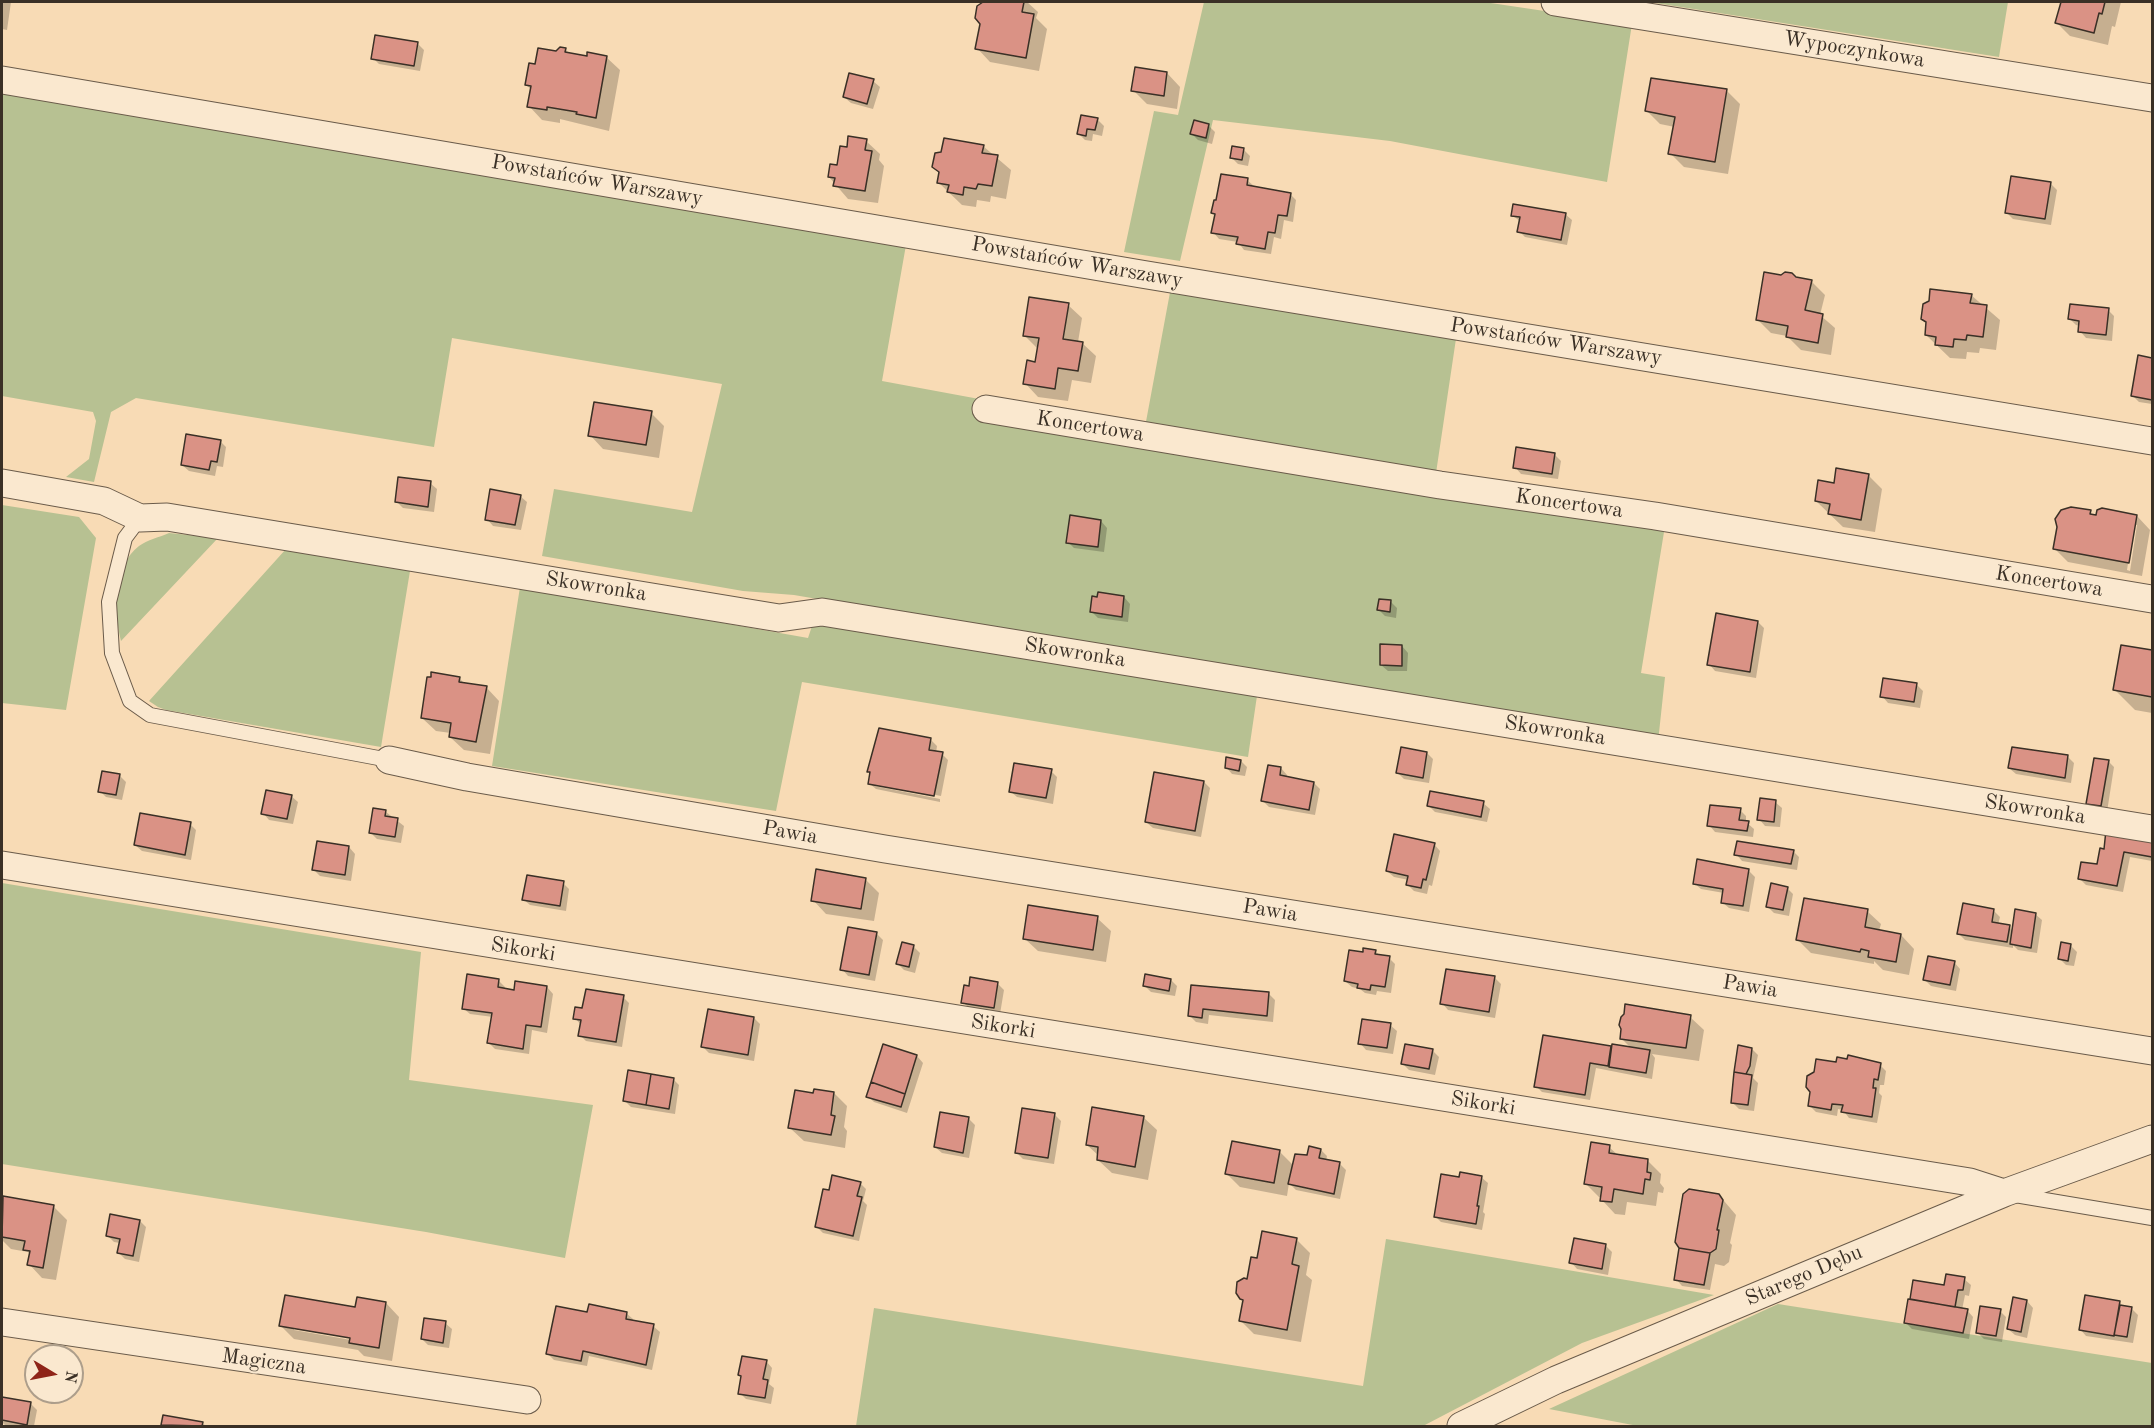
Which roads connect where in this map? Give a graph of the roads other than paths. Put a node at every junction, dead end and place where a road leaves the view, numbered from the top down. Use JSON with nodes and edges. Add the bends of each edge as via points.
{"nodes":[{"id":1,"x":1555,"y":2,"type":"edge"},
{"id":2,"x":2,"y":81,"type":"edge"},
{"id":3,"x":2152,"y":98,"type":"edge"},
{"id":4,"x":986,"y":410,"type":"dead end"},
{"id":5,"x":2152,"y":441,"type":"edge"},
{"id":6,"x":2,"y":483,"type":"edge"},
{"id":7,"x":140,"y":518,"type":"junction"},
{"id":8,"x":2152,"y":599,"type":"edge"},
{"id":9,"x":389,"y":760,"type":"joint"},
{"id":10,"x":2152,"y":829,"type":"edge"},
{"id":11,"x":2,"y":865,"type":"edge"},
{"id":12,"x":2152,"y":1051,"type":"edge"},
{"id":13,"x":2152,"y":1139,"type":"edge"},
{"id":14,"x":2004,"y":1193,"type":"junction"},
{"id":15,"x":2152,"y":1218,"type":"edge"},
{"id":16,"x":2,"y":1322,"type":"edge"},
{"id":17,"x":527,"y":1400,"type":"dead end"},
{"id":18,"x":1461,"y":1426,"type":"edge"}],
"edges":[{"from":1,"to":3,"type":"street","name":"Wypoczynkowa"},
{"from":2,"to":5,"type":"street","name":"Powstańców Warszawy"},
{"from":4,"to":8,"type":"street","name":"Koncertowa"},
{"from":6,"to":7,"type":"street","name":"Skowronka","via":[[104,501]]},
{"from":7,"to":9,"type":"lane","via":[[125,537],[109,602],[112,654],[130,701],[150,715]]},
{"from":7,"to":10,"type":"street","name":"Skowronka","via":[[167,517],[779,618],[822,612]]},
{"from":9,"to":12,"type":"street","name":"Pawia","via":[[885,849]]},
{"from":11,"to":14,"type":"street","name":"Sikorki","via":[[1958,1180]]},
{"from":13,"to":14,"type":"street","name":"Starego Dębu"},
{"from":14,"to":15,"type":"lane"},
{"from":14,"to":18,"type":"street","name":"Starego Dębu","via":[[1567,1375]]},
{"from":16,"to":17,"type":"street","name":"Magiczna"}]}
